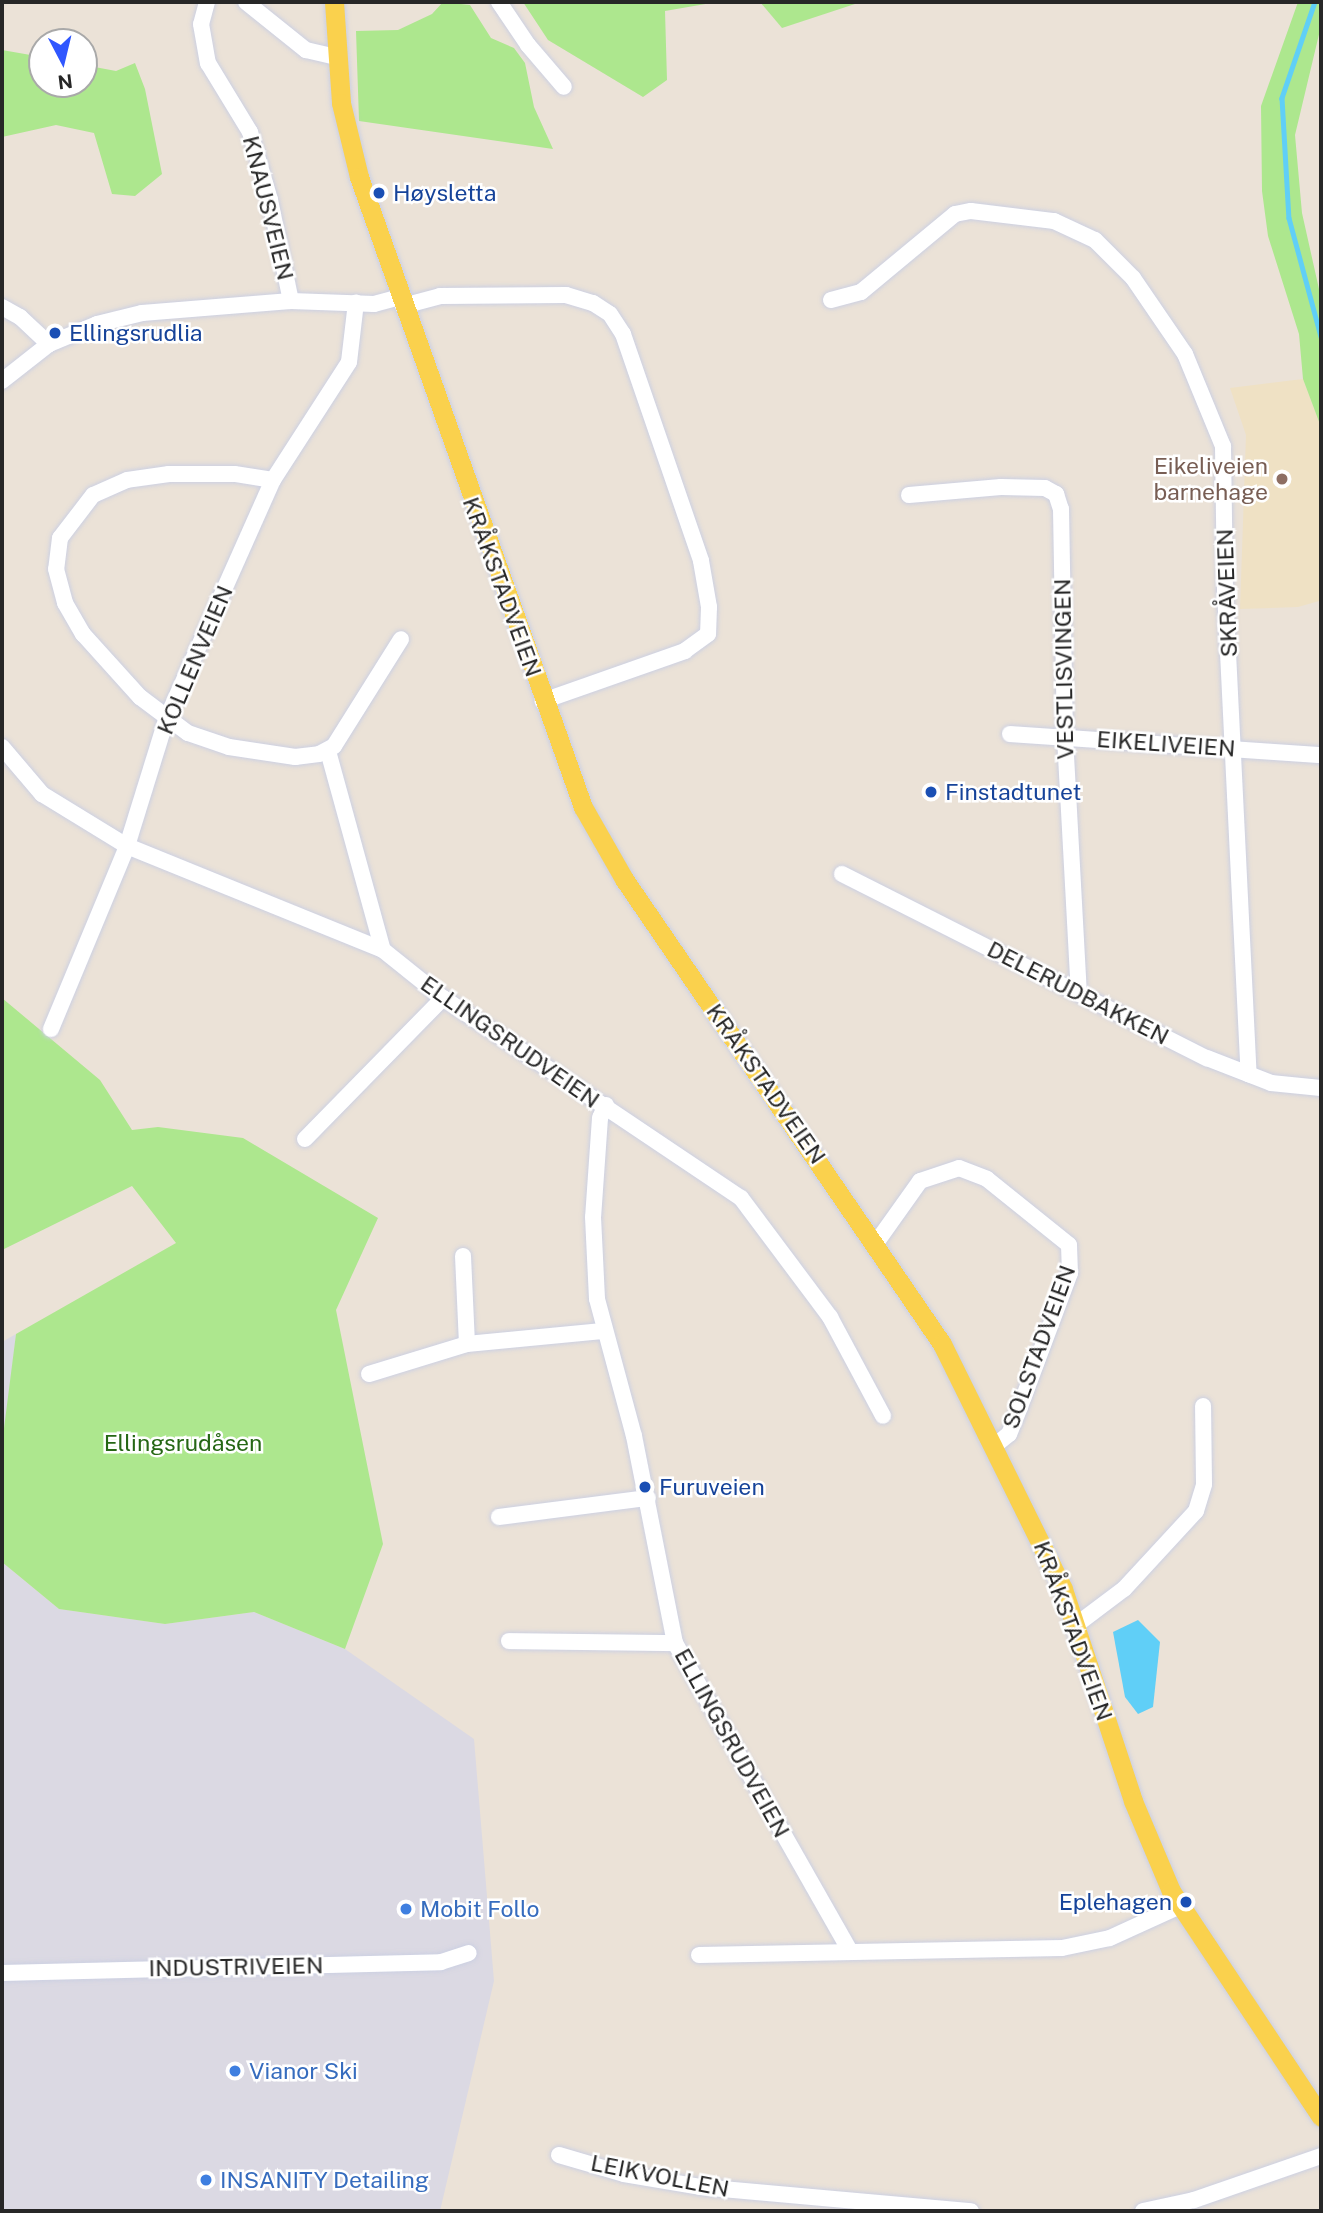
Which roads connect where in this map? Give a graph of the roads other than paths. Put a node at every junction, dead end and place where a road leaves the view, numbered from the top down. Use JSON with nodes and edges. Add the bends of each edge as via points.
{"nodes":[{"id":1,"x":207,"y":2,"type":"edge"},
{"id":2,"x":246,"y":2,"type":"edge"},
{"id":3,"x":334,"y":2,"type":"edge"},
{"id":4,"x":499,"y":2,"type":"edge"},
{"id":5,"x":336,"y":57,"type":"junction"},
{"id":6,"x":564,"y":87,"type":"dead end"},
{"id":7,"x":831,"y":300,"type":"dead end"},
{"id":8,"x":291,"y":301,"type":"junction"},
{"id":9,"x":402,"y":301,"type":"junction"},
{"id":10,"x":356,"y":302,"type":"junction"},
{"id":11,"x":2,"y":307,"type":"edge"},
{"id":12,"x":48,"y":344,"type":"junction"},
{"id":13,"x":2,"y":381,"type":"edge"},
{"id":14,"x":273,"y":480,"type":"junction"},
{"id":15,"x":909,"y":495,"type":"dead end"},
{"id":16,"x":401,"y":639,"type":"dead end"},
{"id":17,"x":542,"y":701,"type":"junction"},
{"id":18,"x":166,"y":720,"type":"junction"},
{"id":19,"x":1010,"y":734,"type":"dead end"},
{"id":20,"x":1065,"y":737,"type":"junction"},
{"id":21,"x":2,"y":747,"type":"edge"},
{"id":22,"x":1236,"y":749,"type":"junction"},
{"id":23,"x":328,"y":751,"type":"junction"},
{"id":24,"x":1321,"y":755,"type":"edge"},
{"id":25,"x":127,"y":846,"type":"junction"},
{"id":26,"x":842,"y":874,"type":"dead end"},
{"id":27,"x":383,"y":950,"type":"junction"},
{"id":28,"x":1079,"y":993,"type":"junction"},
{"id":29,"x":443,"y":998,"type":"junction"},
{"id":30,"x":51,"y":1029,"type":"dead end"},
{"id":31,"x":1249,"y":1074,"type":"junction"},
{"id":32,"x":1321,"y":1088,"type":"edge"},
{"id":33,"x":606,"y":1105,"type":"junction"},
{"id":34,"x":305,"y":1139,"type":"dead end"},
{"id":35,"x":876,"y":1243,"type":"junction"},
{"id":36,"x":463,"y":1256,"type":"dead end"},
{"id":37,"x":602,"y":1331,"type":"junction"},
{"id":38,"x":467,"y":1344,"type":"junction"},
{"id":39,"x":369,"y":1374,"type":"dead end"},
{"id":40,"x":1203,"y":1406,"type":"dead end"},
{"id":41,"x":883,"y":1416,"type":"dead end"},
{"id":42,"x":994,"y":1446,"type":"junction"},
{"id":43,"x":649,"y":1498,"type":"junction"},
{"id":44,"x":499,"y":1517,"type":"dead end"},
{"id":45,"x":1076,"y":1625,"type":"junction"},
{"id":46,"x":509,"y":1641,"type":"dead end"},
{"id":47,"x":675,"y":1643,"type":"junction"},
{"id":48,"x":1180,"y":1906,"type":"junction"},
{"id":49,"x":850,"y":1951,"type":"junction"},
{"id":50,"x":469,"y":1953,"type":"dead end"},
{"id":51,"x":699,"y":1955,"type":"dead end"},
{"id":52,"x":2,"y":1973,"type":"edge"},
{"id":53,"x":1321,"y":2117,"type":"edge"},
{"id":54,"x":559,"y":2155,"type":"dead end"},
{"id":55,"x":1321,"y":2156,"type":"edge"},
{"id":56,"x":971,"y":2211,"type":"edge"},
{"id":57,"x":1143,"y":2211,"type":"edge"}],
"edges":[{"from":1,"to":8,"type":"street","name":"KNAUSVEIEN","via":[[201,24],[208,63],[250,132]]},
{"from":2,"to":5,"type":"street","via":[[306,50]]},
{"from":3,"to":5,"type":"main road","name":"KRÅKSTADVEIEN"},
{"from":4,"to":6,"type":"street"},
{"from":5,"to":9,"type":"main road","name":"KRÅKSTADVEIEN","via":[[351,152]]},
{"from":7,"to":22,"type":"street","name":"SKRÅVEIEN","via":[[861,292],[955,214],[971,211],[1072,226],[1094,240],[1133,278],[1185,354],[1223,446],[1225,591]]},
{"from":8,"to":10,"type":"street"},
{"from":8,"to":12,"type":"street","via":[[142,313],[97,324]]},
{"from":9,"to":10,"type":"street"},
{"from":9,"to":17,"type":"main road","name":"KRÅKSTADVEIEN"},
{"from":9,"to":17,"type":"street","via":[[440,296],[566,295],[610,314],[623,334],[701,561],[709,618],[706,638],[693,648]]},
{"from":10,"to":14,"type":"street","name":"KOLLENVEIEN","via":[[347,367]]},
{"from":11,"to":12,"type":"street"},
{"from":12,"to":13,"type":"street"},
{"from":14,"to":18,"type":"street","name":"KOLLENVEIEN"},
{"from":14,"to":18,"type":"street","via":[[234,474],[127,480],[93,495],[60,538],[56,569],[65,603],[83,634]]},
{"from":15,"to":20,"type":"street","name":"VESTLISVINGEN","via":[[1001,487],[1045,488],[1056,494],[1061,509]]},
{"from":16,"to":23,"type":"street","via":[[346,730]]},
{"from":17,"to":35,"type":"main road","name":"KRÅKSTADVEIEN","via":[[575,790],[613,864]]},
{"from":18,"to":23,"type":"street","via":[[207,740],[254,752],[296,757]]},
{"from":18,"to":25,"type":"street","name":"KOLLENVEIEN"},
{"from":19,"to":20,"type":"street","name":"EIKELIVEIEN"},
{"from":20,"to":22,"type":"street","name":"EIKELIVEIEN"},
{"from":20,"to":28,"type":"street","name":"VESTLISVINGEN"},
{"from":21,"to":25,"type":"street","name":"ELLINGSRUDVEIEN","via":[[42,794]]},
{"from":22,"to":24,"type":"street","name":"EIKELIVEIEN"},
{"from":22,"to":31,"type":"street","name":"SKRÅVEIEN"},
{"from":23,"to":27,"type":"street"},
{"from":25,"to":27,"type":"street","name":"ELLINGSRUDVEIEN"},
{"from":25,"to":30,"type":"street","name":"KOLLENVEIEN"},
{"from":26,"to":28,"type":"street","name":"DELERUDBAKKEN"},
{"from":27,"to":29,"type":"street","name":"ELLINGSRUDVEIEN"},
{"from":28,"to":31,"type":"street","name":"DELERUDBAKKEN","via":[[1207,1058]]},
{"from":29,"to":33,"type":"street","name":"ELLINGSRUDVEIEN"},
{"from":29,"to":34,"type":"street"},
{"from":31,"to":32,"type":"street","name":"DELERUDBAKKEN","via":[[1271,1083]]},
{"from":33,"to":37,"type":"street","name":"ELLINGSRUDVEIEN","via":[[600,1118],[593,1217]]},
{"from":33,"to":41,"type":"street","via":[[756,1212],[847,1343]]},
{"from":35,"to":42,"type":"main road","name":"KRÅKSTADVEIEN","via":[[942,1344]]},
{"from":35,"to":42,"type":"street","name":"SOLSTADVEIEN","via":[[920,1181],[959,1168],[980,1175],[1069,1245],[1070,1273],[1017,1418],[1009,1434]]},
{"from":36,"to":38,"type":"street"},
{"from":37,"to":38,"type":"street"},
{"from":37,"to":43,"type":"street","name":"ELLINGSRUDVEIEN"},
{"from":38,"to":39,"type":"street"},
{"from":40,"to":45,"type":"street","via":[[1204,1483],[1196,1511],[1124,1589]]},
{"from":42,"to":45,"type":"main road","name":"KRÅKSTADVEIEN","via":[[1041,1540]]},
{"from":43,"to":44,"type":"street"},
{"from":43,"to":47,"type":"street","name":"ELLINGSRUDVEIEN"},
{"from":45,"to":48,"type":"main road","name":"KRÅKSTADVEIEN","via":[[1133,1801]]},
{"from":46,"to":47,"type":"street"},
{"from":47,"to":49,"type":"street","name":"ELLINGSRUDVEIEN"},
{"from":48,"to":49,"type":"street","via":[[1110,1938],[1062,1948]]},
{"from":48,"to":53,"type":"main road","name":"KRÅKSTADVEIEN"},
{"from":49,"to":51,"type":"street"},
{"from":50,"to":52,"type":"street","name":"INDUSTRIVEIEN","via":[[441,1962]]},
{"from":54,"to":56,"type":"street","name":"LEIKVOLLEN","via":[[624,2174],[700,2187]]},
{"from":55,"to":57,"type":"street","via":[[1194,2200]]}]}
